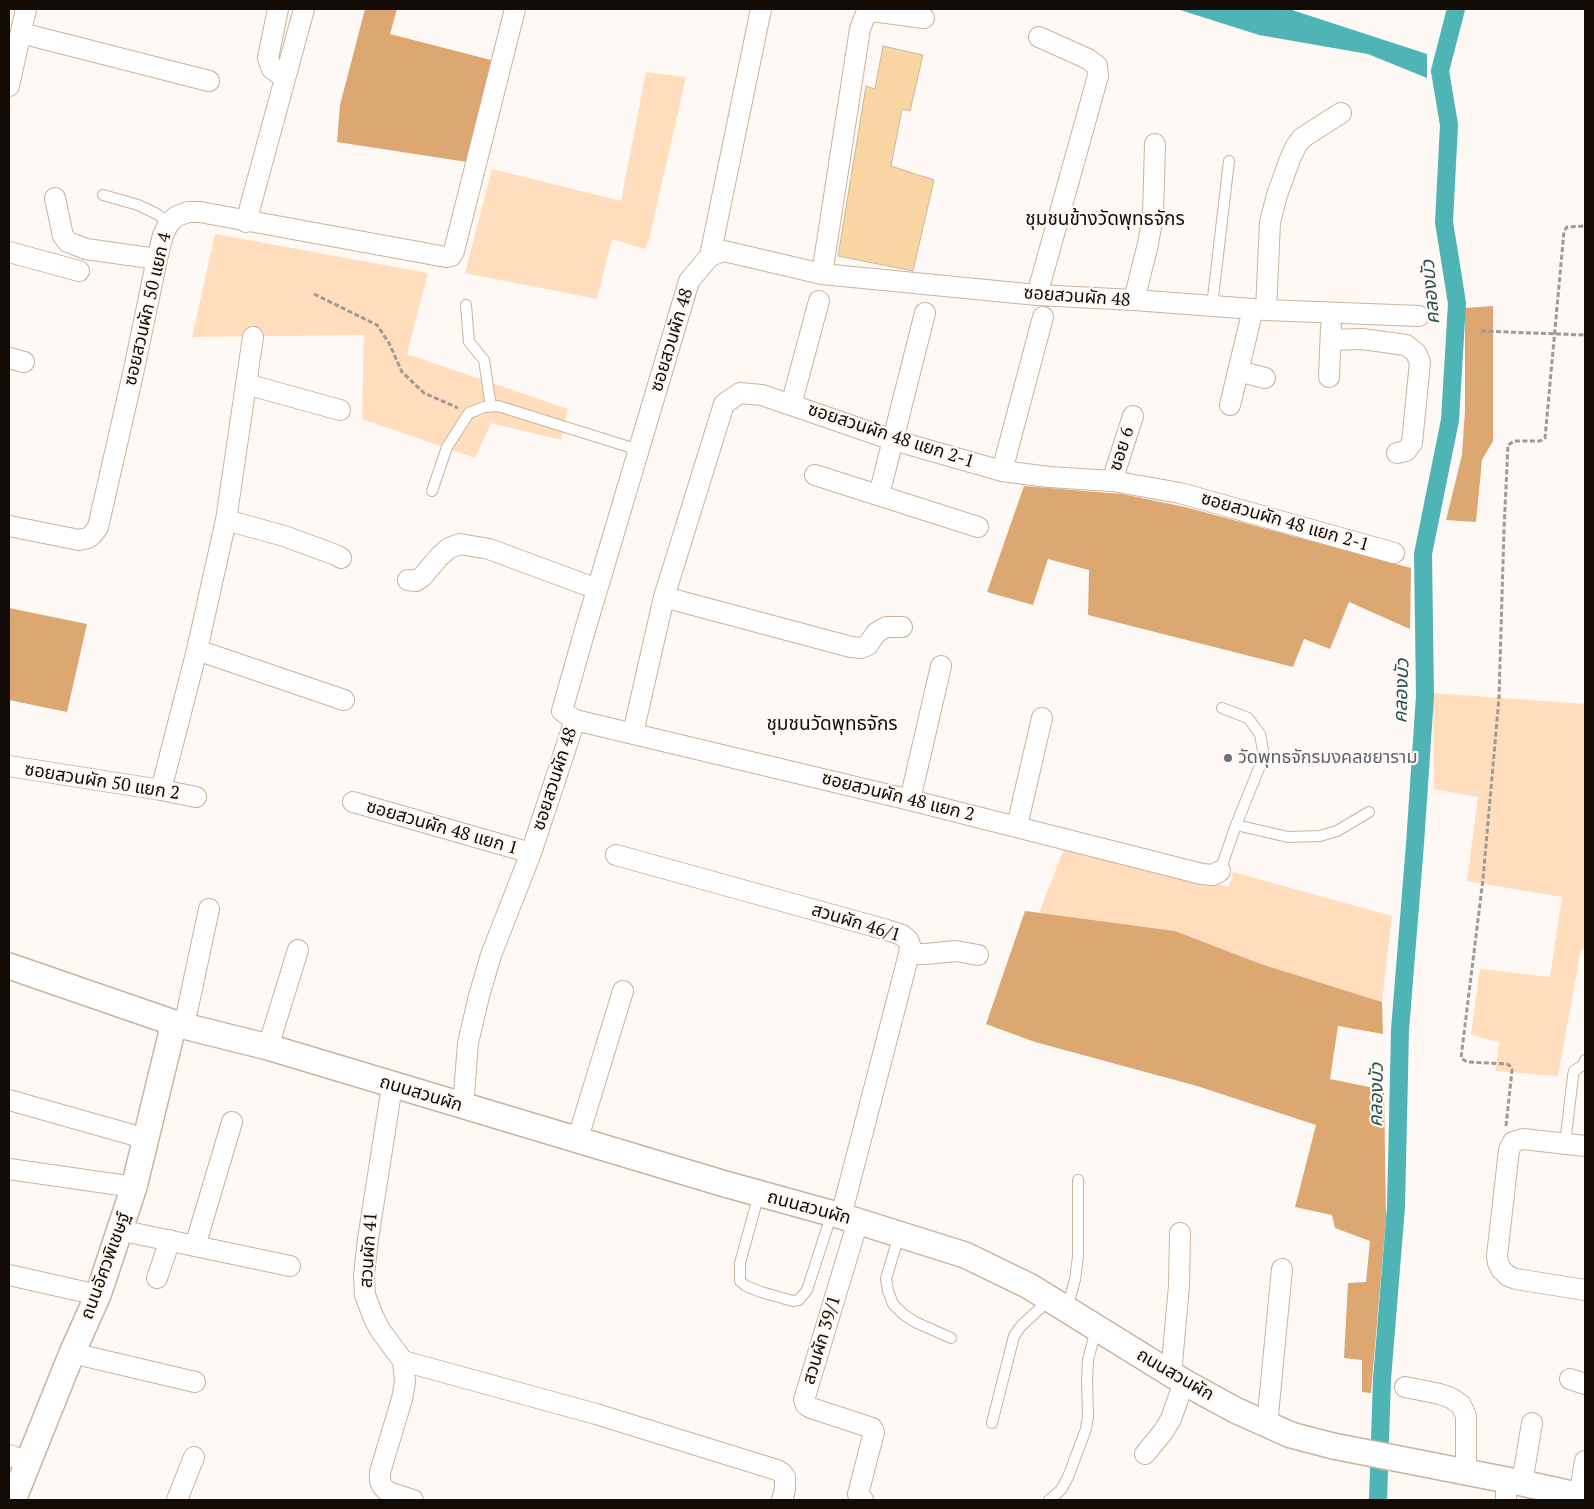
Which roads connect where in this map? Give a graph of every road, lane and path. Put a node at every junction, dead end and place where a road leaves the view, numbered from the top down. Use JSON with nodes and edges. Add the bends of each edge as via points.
{"nodes":[{"id":1,"x":26,"y":9,"type":"edge"},
{"id":2,"x":278,"y":9,"type":"edge"},
{"id":3,"x":304,"y":9,"type":"edge"},
{"id":4,"x":515,"y":9,"type":"edge"},
{"id":5,"x":761,"y":9,"type":"edge"},
{"id":6,"x":924,"y":18,"type":"dead end"},
{"id":7,"x":21,"y":33,"type":"junction"},
{"id":8,"x":1039,"y":37,"type":"dead end"},
{"id":9,"x":285,"y":78,"type":"junction"},
{"id":10,"x":209,"y":81,"type":"dead end"},
{"id":11,"x":9,"y":86,"type":"edge"},
{"id":12,"x":1341,"y":114,"type":"dead end"},
{"id":13,"x":1155,"y":144,"type":"dead end"},
{"id":14,"x":1229,"y":161,"type":"dead end"},
{"id":15,"x":103,"y":195,"type":"dead end"},
{"id":16,"x":54,"y":198,"type":"dead end"},
{"id":17,"x":246,"y":222,"type":"junction"},
{"id":18,"x":169,"y":223,"type":"junction"},
{"id":19,"x":1585,"y":226,"type":"edge"},
{"id":20,"x":9,"y":252,"type":"edge"},
{"id":21,"x":710,"y":256,"type":"junction"},
{"id":22,"x":157,"y":259,"type":"junction"},
{"id":23,"x":79,"y":271,"type":"dead end"},
{"id":24,"x":822,"y":274,"type":"junction"},
{"id":25,"x":314,"y":294,"type":"dead end"},
{"id":26,"x":1037,"y":295,"type":"junction"},
{"id":27,"x":1134,"y":300,"type":"junction"},
{"id":28,"x":819,"y":301,"type":"dead end"},
{"id":29,"x":466,"y":305,"type":"dead end"},
{"id":30,"x":1212,"y":306,"type":"junction"},
{"id":31,"x":1260,"y":310,"type":"junction"},
{"id":32,"x":925,"y":313,"type":"dead end"},
{"id":33,"x":1330,"y":313,"type":"junction"},
{"id":34,"x":1419,"y":316,"type":"dead end"},
{"id":35,"x":1043,"y":317,"type":"dead end"},
{"id":36,"x":1481,"y":331,"type":"dead end"},
{"id":37,"x":1554,"y":333,"type":"junction"},
{"id":38,"x":1585,"y":335,"type":"edge"},
{"id":39,"x":253,"y":337,"type":"dead end"},
{"id":40,"x":1331,"y":340,"type":"junction"},
{"id":41,"x":1238,"y":371,"type":"junction"},
{"id":42,"x":1329,"y":377,"type":"dead end"},
{"id":43,"x":1265,"y":378,"type":"dead end"},
{"id":44,"x":246,"y":384,"type":"junction"},
{"id":45,"x":791,"y":405,"type":"junction"},
{"id":46,"x":1230,"y":405,"type":"dead end"},
{"id":47,"x":490,"y":406,"type":"junction"},
{"id":48,"x":340,"y":410,"type":"dead end"},
{"id":49,"x":470,"y":413,"type":"junction"},
{"id":50,"x":1133,"y":416,"type":"dead end"},
{"id":51,"x":893,"y":440,"type":"junction"},
{"id":52,"x":639,"y":450,"type":"junction"},
{"id":53,"x":1397,"y":453,"type":"dead end"},
{"id":54,"x":1002,"y":471,"type":"junction"},
{"id":55,"x":815,"y":475,"type":"dead end"},
{"id":56,"x":1112,"y":481,"type":"junction"},
{"id":57,"x":432,"y":491,"type":"dead end"},
{"id":58,"x":879,"y":495,"type":"junction"},
{"id":59,"x":226,"y":520,"type":"junction"},
{"id":60,"x":9,"y":526,"type":"edge"},
{"id":61,"x":978,"y":527,"type":"dead end"},
{"id":62,"x":1394,"y":553,"type":"dead end"},
{"id":63,"x":341,"y":558,"type":"dead end"},
{"id":64,"x":408,"y":580,"type":"dead end"},
{"id":65,"x":597,"y":589,"type":"junction"},
{"id":66,"x":664,"y":597,"type":"junction"},
{"id":67,"x":902,"y":627,"type":"dead end"},
{"id":68,"x":197,"y":650,"type":"junction"},
{"id":69,"x":941,"y":666,"type":"dead end"},
{"id":70,"x":344,"y":700,"type":"dead end"},
{"id":71,"x":1222,"y":708,"type":"dead end"},
{"id":72,"x":1042,"y":718,"type":"dead end"},
{"id":73,"x":574,"y":720,"type":"junction"},
{"id":74,"x":632,"y":733,"type":"junction"},
{"id":75,"x":9,"y":766,"type":"edge"},
{"id":76,"x":161,"y":790,"type":"junction"},
{"id":77,"x":196,"y":797,"type":"dead end"},
{"id":78,"x":910,"y":800,"type":"junction"},
{"id":79,"x":353,"y":802,"type":"dead end"},
{"id":80,"x":1369,"y":812,"type":"dead end"},
{"id":81,"x":1236,"y":825,"type":"junction"},
{"id":82,"x":1016,"y":826,"type":"junction"},
{"id":83,"x":531,"y":853,"type":"junction"},
{"id":84,"x":616,"y":856,"type":"dead end"},
{"id":85,"x":1220,"y":871,"type":"joint"},
{"id":86,"x":209,"y":909,"type":"dead end"},
{"id":87,"x":298,"y":950,"type":"dead end"},
{"id":88,"x":909,"y":954,"type":"junction"},
{"id":89,"x":978,"y":954,"type":"dead end"},
{"id":90,"x":9,"y":966,"type":"edge"},
{"id":91,"x":623,"y":992,"type":"dead end"},
{"id":92,"x":179,"y":1024,"type":"junction"},
{"id":93,"x":268,"y":1047,"type":"junction"},
{"id":94,"x":1585,"y":1060,"type":"edge"},
{"id":95,"x":392,"y":1086,"type":"junction"},
{"id":96,"x":9,"y":1100,"type":"edge"},
{"id":97,"x":463,"y":1107,"type":"junction"},
{"id":98,"x":232,"y":1122,"type":"dead end"},
{"id":99,"x":147,"y":1139,"type":"junction"},
{"id":100,"x":577,"y":1141,"type":"junction"},
{"id":101,"x":1514,"y":1142,"type":"junction"},
{"id":102,"x":1565,"y":1144,"type":"junction"},
{"id":103,"x":1585,"y":1146,"type":"edge"},
{"id":104,"x":9,"y":1169,"type":"edge"},
{"id":105,"x":1078,"y":1180,"type":"dead end"},
{"id":106,"x":134,"y":1187,"type":"junction"},
{"id":107,"x":759,"y":1194,"type":"junction"},
{"id":108,"x":844,"y":1217,"type":"junction"},
{"id":109,"x":119,"y":1230,"type":"junction"},
{"id":110,"x":1180,"y":1233,"type":"dead end"},
{"id":111,"x":899,"y":1234,"type":"junction"},
{"id":112,"x":170,"y":1240,"type":"junction"},
{"id":113,"x":195,"y":1246,"type":"junction"},
{"id":114,"x":290,"y":1266,"type":"dead end"},
{"id":115,"x":1282,"y":1269,"type":"dead end"},
{"id":116,"x":9,"y":1275,"type":"edge"},
{"id":117,"x":157,"y":1278,"type":"dead end"},
{"id":118,"x":1585,"y":1290,"type":"edge"},
{"id":119,"x":98,"y":1295,"type":"junction"},
{"id":120,"x":1058,"y":1304,"type":"junction"},
{"id":121,"x":1096,"y":1329,"type":"junction"},
{"id":122,"x":951,"y":1338,"type":"dead end"},
{"id":123,"x":72,"y":1353,"type":"junction"},
{"id":124,"x":403,"y":1361,"type":"junction"},
{"id":125,"x":1178,"y":1378,"type":"junction"},
{"id":126,"x":195,"y":1382,"type":"dead end"},
{"id":127,"x":1405,"y":1387,"type":"dead end"},
{"id":128,"x":992,"y":1423,"type":"dead end"},
{"id":129,"x":1532,"y":1423,"type":"dead end"},
{"id":130,"x":1267,"y":1425,"type":"junction"},
{"id":131,"x":1145,"y":1454,"type":"dead end"},
{"id":132,"x":194,"y":1457,"type":"dead end"},
{"id":133,"x":18,"y":1458,"type":"edge"},
{"id":134,"x":1585,"y":1461,"type":"edge"},
{"id":135,"x":1466,"y":1472,"type":"junction"},
{"id":136,"x":1511,"y":1488,"type":"edge"},
{"id":137,"x":12,"y":1496,"type":"edge"},
{"id":138,"x":1582,"y":1497,"type":"edge"},
{"id":139,"x":177,"y":1500,"type":"edge"},
{"id":140,"x":413,"y":1500,"type":"edge"},
{"id":141,"x":782,"y":1500,"type":"edge"},
{"id":142,"x":863,"y":1500,"type":"edge"},
{"id":143,"x":1049,"y":1500,"type":"edge"}],
"edges":[{"from":1,"to":7,"type":"street"},
{"from":2,"to":9,"type":"street","via":[[268,58],[272,69]]},
{"from":3,"to":9,"type":"street"},
{"from":4,"to":17,"type":"street","name":"ซอยสวนผัก 50 แยก 4","via":[[451,256]]},
{"from":5,"to":21,"type":"street"},
{"from":6,"to":24,"type":"street","via":[[872,11],[865,16],[860,29]]},
{"from":7,"to":10,"type":"street"},
{"from":7,"to":11,"type":"street"},
{"from":8,"to":26,"type":"street","via":[[1088,59],[1097,66],[1098,76]]},
{"from":9,"to":17,"type":"street"},
{"from":12,"to":31,"type":"street","via":[[1302,138],[1290,159],[1270,222]]},
{"from":13,"to":27,"type":"street","via":[[1152,215]]},
{"from":14,"to":30,"type":"lane"},
{"from":15,"to":18,"type":"lane","via":[[138,205]]},
{"from":16,"to":22,"type":"street","via":[[63,236],[68,242],[86,249]]},
{"from":17,"to":18,"type":"street","name":"ซอยสวนผัก 50 แยก 4","via":[[188,212]]},
{"from":18,"to":22,"type":"street","name":"ซอยสวนผัก 50 แยก 4"},
{"from":19,"to":37,"type":"path","via":[[1567,227],[1564,231]]},
{"from":20,"to":23,"type":"street"},
{"from":21,"to":24,"type":"street","name":"ซอยสวนผัก 48","via":[[724,251]]},
{"from":21,"to":52,"type":"street","name":"ซอยสวนผัก 48","via":[[689,281]]},
{"from":22,"to":60,"type":"street","name":"ซอยสวนผัก 50 แยก 4","via":[[98,527],[88,538],[79,540]]},
{"from":24,"to":26,"type":"street","name":"ซอยสวนผัก 48"},
{"from":25,"to":49,"type":"path","via":[[377,325],[402,372],[424,393]]},
{"from":26,"to":27,"type":"street","name":"ซอยสวนผัก 48"},
{"from":27,"to":30,"type":"street","name":"ซอยสวนผัก 48"},
{"from":28,"to":45,"type":"street"},
{"from":29,"to":47,"type":"lane","via":[[468,342],[484,360]]},
{"from":30,"to":31,"type":"street","name":"ซอยสวนผัก 48"},
{"from":31,"to":33,"type":"street","name":"ซอยสวนผัก 48"},
{"from":31,"to":41,"type":"street"},
{"from":32,"to":51,"type":"street"},
{"from":33,"to":34,"type":"street","name":"ซอยสวนผัก 48"},
{"from":33,"to":40,"type":"street"},
{"from":35,"to":54,"type":"street"},
{"from":36,"to":37,"type":"path"},
{"from":37,"to":38,"type":"path"},
{"from":37,"to":101,"type":"path","via":[[1545,438],[1540,442],[1514,441],[1508,445],[1499,698],[1483,879],[1461,1058],[1467,1062],[1510,1066],[1505,1126]]},
{"from":39,"to":44,"type":"street"},
{"from":40,"to":42,"type":"street"},
{"from":40,"to":53,"type":"street","via":[[1362,339],[1406,346],[1416,353],[1420,362],[1412,443],[1406,451]]},
{"from":41,"to":43,"type":"street"},
{"from":41,"to":46,"type":"street"},
{"from":44,"to":48,"type":"street"},
{"from":44,"to":59,"type":"street"},
{"from":45,"to":51,"type":"street","name":"ซอยสวนผัก 48 แยก 2-1"},
{"from":45,"to":66,"type":"street","name":"ซอยสวนผัก 48 แยก 2-1","via":[[762,395],[740,393],[724,404]]},
{"from":47,"to":49,"type":"lane"},
{"from":47,"to":52,"type":"lane"},
{"from":49,"to":57,"type":"lane","via":[[447,447]]},
{"from":50,"to":56,"type":"street","name":"ซอย 6"},
{"from":51,"to":54,"type":"street","name":"ซอยสวนผัก 48 แยก 2-1"},
{"from":51,"to":58,"type":"street"},
{"from":52,"to":65,"type":"street","name":"ซอยสวนผัก 48"},
{"from":54,"to":56,"type":"street","name":"ซอยสวนผัก 48 แยก 2-1","via":[[1049,478]]},
{"from":55,"to":58,"type":"street"},
{"from":56,"to":62,"type":"street","name":"ซอยสวนผัก 48 แยก 2-1","via":[[1180,493]]},
{"from":58,"to":61,"type":"street"},
{"from":59,"to":63,"type":"street","via":[[284,536]]},
{"from":59,"to":68,"type":"street"},
{"from":64,"to":65,"type":"street","via":[[416,581],[422,577],[449,548],[460,544],[489,549]]},
{"from":65,"to":73,"type":"street","name":"ซอยสวนผัก 48","via":[[562,711]]},
{"from":66,"to":67,"type":"street","via":[[851,647],[868,645],[876,633],[886,627]]},
{"from":66,"to":74,"type":"street","name":"ซอยสวนผัก 48 แยก 2-1"},
{"from":68,"to":70,"type":"street"},
{"from":68,"to":76,"type":"street"},
{"from":69,"to":78,"type":"street"},
{"from":71,"to":81,"type":"lane","via":[[1248,718],[1260,734],[1264,756]]},
{"from":72,"to":82,"type":"street"},
{"from":73,"to":74,"type":"street","name":"ซอยสวนผัก 48 แยก 2"},
{"from":73,"to":83,"type":"street","name":"ซอยสวนผัก 48"},
{"from":74,"to":78,"type":"street","name":"ซอยสวนผัก 48 แยก 2"},
{"from":75,"to":76,"type":"street","name":"ซอยสวนผัก 50 แยก 2"},
{"from":76,"to":77,"type":"street","name":"ซอยสวนผัก 50 แยก 2"},
{"from":78,"to":82,"type":"street","name":"ซอยสวนผัก 48 แยก 2"},
{"from":79,"to":83,"type":"street","name":"ซอยสวนผัก 48 แยก 1"},
{"from":80,"to":81,"type":"lane","via":[[1320,836],[1288,837]]},
{"from":81,"to":85,"type":"lane"},
{"from":82,"to":85,"type":"street","name":"ซอยสวนผัก 48 แยก 2","via":[[1202,874],[1213,875]]},
{"from":83,"to":97,"type":"street","name":"ซอยสวนผัก 48","via":[[491,954],[479,996],[468,1043]]},
{"from":84,"to":88,"type":"street","name":"สวนผัก 46/1","via":[[902,935],[910,945]]},
{"from":86,"to":92,"type":"street"},
{"from":87,"to":93,"type":"street"},
{"from":88,"to":89,"type":"street","via":[[956,951]]},
{"from":88,"to":108,"type":"street","name":"สวนผัก 46/1"},
{"from":90,"to":92,"type":"street","name":"ถนนสวนผัก"},
{"from":91,"to":100,"type":"street"},
{"from":92,"to":93,"type":"street","name":"ถนนสวนผัก"},
{"from":92,"to":99,"type":"street","name":"ถนนอัศวพิเชษฐ์"},
{"from":93,"to":95,"type":"street","name":"ถนนสวนผัก"},
{"from":94,"to":102,"type":"lane","via":[[1584,1065],[1574,1071]]},
{"from":95,"to":97,"type":"street","name":"ถนนสวนผัก"},
{"from":95,"to":124,"type":"street","name":"สวนผัก 41","via":[[364,1275],[365,1295],[373,1316]]},
{"from":96,"to":99,"type":"street"},
{"from":97,"to":100,"type":"street","name":"ถนนสวนผัก"},
{"from":98,"to":113,"type":"street"},
{"from":99,"to":106,"type":"street","name":"ถนนอัศวพิเชษฐ์"},
{"from":100,"to":107,"type":"street","name":"ถนนสวนผัก"},
{"from":101,"to":102,"type":"street","via":[[1523,1139]]},
{"from":101,"to":118,"type":"street","via":[[1509,1150],[1498,1263],[1504,1274],[1516,1279]]},
{"from":102,"to":103,"type":"street"},
{"from":104,"to":106,"type":"street"},
{"from":105,"to":120,"type":"lane","via":[[1075,1280]]},
{"from":106,"to":109,"type":"street","name":"ถนนอัศวพิเชษฐ์"},
{"from":107,"to":108,"type":"street","name":"ถนนสวนผัก"},
{"from":107,"to":108,"type":"lane","via":[[740,1263],[740,1281],[761,1292],[792,1301],[798,1300],[807,1290]]},
{"from":108,"to":111,"type":"street","name":"ถนนสวนผัก"},
{"from":108,"to":142,"type":"street","name":"สวนผัก 39/1","via":[[804,1400],[811,1408],[872,1428],[874,1432],[858,1494]]},
{"from":109,"to":112,"type":"street"},
{"from":109,"to":119,"type":"street","name":"ถนนอัศวพิเชษฐ์"},
{"from":110,"to":125,"type":"street"},
{"from":111,"to":120,"type":"street","name":"ถนนสวนผัก","via":[[965,1255],[1009,1275]]},
{"from":111,"to":122,"type":"lane","via":[[886,1279],[893,1304],[916,1322]]},
{"from":112,"to":113,"type":"street"},
{"from":112,"to":117,"type":"street"},
{"from":113,"to":114,"type":"street"},
{"from":115,"to":130,"type":"street"},
{"from":116,"to":119,"type":"street"},
{"from":119,"to":123,"type":"street","name":"ถนนอัศวพิเชษฐ์"},
{"from":120,"to":121,"type":"street","name":"ถนนสวนผัก"},
{"from":120,"to":128,"type":"lane","via":[[1021,1326],[1014,1336]]},
{"from":121,"to":125,"type":"street","name":"ถนนสวนผัก"},
{"from":121,"to":143,"type":"lane","via":[[1088,1360],[1086,1429],[1068,1477],[1061,1490]]},
{"from":123,"to":126,"type":"street"},
{"from":123,"to":133,"type":"street","name":"ถนนอัศวพิเชษฐ์"},
{"from":124,"to":140,"type":"street","via":[[405,1382],[402,1399],[380,1481],[388,1492]]},
{"from":124,"to":141,"type":"street","via":[[596,1414],[777,1470],[785,1477]]},
{"from":125,"to":130,"type":"street","name":"ถนนสวนผัก"},
{"from":125,"to":131,"type":"street","via":[[1171,1419]]},
{"from":127,"to":135,"type":"street","via":[[1440,1394],[1461,1405],[1466,1416]]},
{"from":129,"to":136,"type":"street"},
{"from":130,"to":135,"type":"street","name":"ถนนสวนผัก","via":[[1333,1446]]},
{"from":132,"to":139,"type":"street"},
{"from":133,"to":137,"type":"street","name":"ถนนอัศวพิเชษฐ์"},
{"from":134,"to":138,"type":"street"},
{"from":135,"to":136,"type":"street","name":"ถนนสวนผัก"},
{"from":136,"to":138,"type":"street","name":"ถนนสวนผัก"}]}
